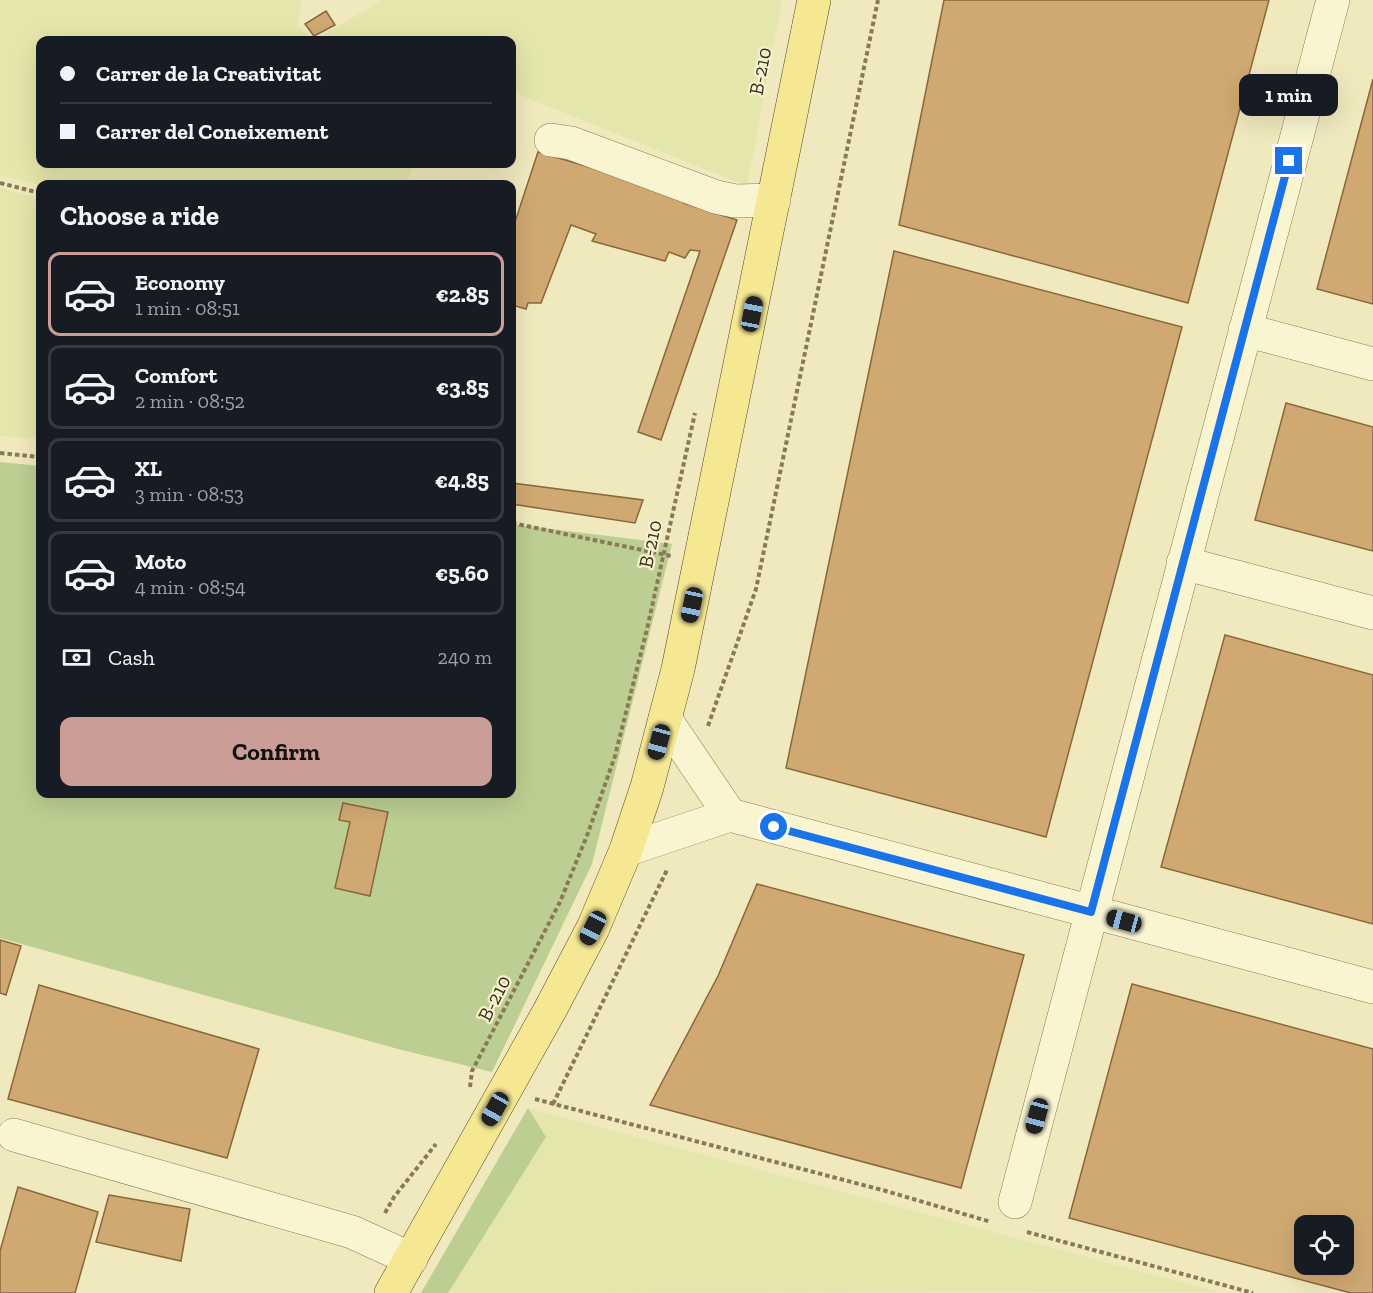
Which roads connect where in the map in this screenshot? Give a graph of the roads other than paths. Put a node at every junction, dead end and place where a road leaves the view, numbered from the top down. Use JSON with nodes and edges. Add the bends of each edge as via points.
{"nodes":[{"id":1,"x":814,"y":0,"type":"edge"},
{"id":2,"x":1333,"y":0,"type":"edge"},
{"id":3,"x":551,"y":141,"type":"dead end"},
{"id":4,"x":774,"y":200,"type":"junction"},
{"id":5,"x":1245,"y":330,"type":"junction"},
{"id":6,"x":1373,"y":364,"type":"edge"},
{"id":7,"x":1183,"y":562,"type":"junction"},
{"id":8,"x":1373,"y":613,"type":"edge"},
{"id":9,"x":665,"y":719,"type":"junction"},
{"id":10,"x":730,"y":815,"type":"junction"},
{"id":11,"x":626,"y":850,"type":"junction"},
{"id":12,"x":1091,"y":912,"type":"junction"},
{"id":13,"x":1373,"y":987,"type":"edge"},
{"id":14,"x":14,"y":1135,"type":"dead end"},
{"id":15,"x":1010,"y":1218,"type":"road end"},
{"id":16,"x":411,"y":1259,"type":"junction"},
{"id":17,"x":391,"y":1293,"type":"edge"}],
"edges":[{"from":1,"to":4,"type":"main road","number":"B-210"},
{"from":2,"to":5,"type":"street"},
{"from":3,"to":4,"type":"street","via":[[571,143],[716,197],[735,201]]},
{"from":4,"to":9,"type":"main road","number":"B-210"},
{"from":5,"to":6,"type":"street"},
{"from":5,"to":7,"type":"street"},
{"from":7,"to":8,"type":"street"},
{"from":7,"to":12,"type":"street"},
{"from":9,"to":10,"type":"street"},
{"from":9,"to":11,"type":"main road","number":"B-210"},
{"from":10,"to":11,"type":"street"},
{"from":10,"to":12,"type":"street"},
{"from":11,"to":16,"type":"main road","number":"B-210","via":[[593,928]]},
{"from":12,"to":13,"type":"street"},
{"from":12,"to":15,"type":"street"},
{"from":14,"to":16,"type":"street","via":[[352,1232]]},
{"from":16,"to":17,"type":"main road","number":"B-210"}]}
